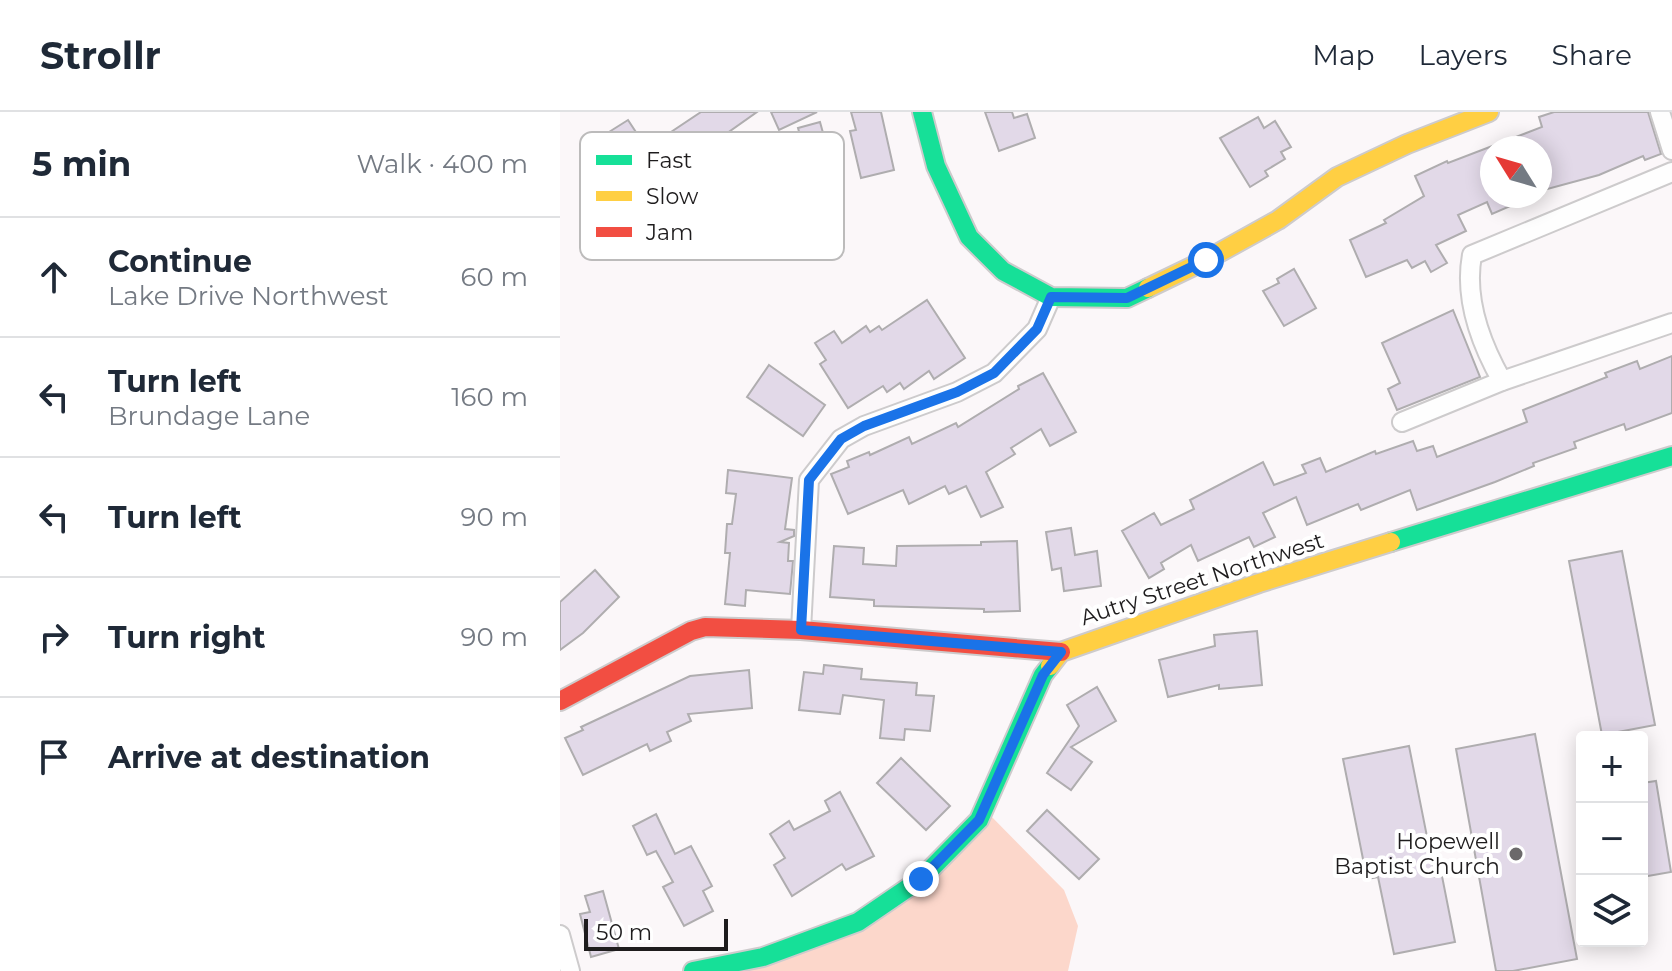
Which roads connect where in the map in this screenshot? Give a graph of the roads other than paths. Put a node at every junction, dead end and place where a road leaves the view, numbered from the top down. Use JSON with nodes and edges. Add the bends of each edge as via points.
{"nodes":[{"id":1,"x":922,"y":112,"type":"edge"},
{"id":2,"x":1489,"y":112,"type":"edge"},
{"id":3,"x":1660,"y":112,"type":"edge"},
{"id":4,"x":1672,"y":150,"type":"edge"},
{"id":5,"x":1672,"y":172,"type":"edge"},
{"id":6,"x":1051,"y":297,"type":"junction"},
{"id":7,"x":1672,"y":323,"type":"edge"},
{"id":8,"x":1502,"y":381,"type":"junction"},
{"id":9,"x":1402,"y":422,"type":"dead end"},
{"id":10,"x":1672,"y":456,"type":"edge"},
{"id":11,"x":801,"y":630,"type":"junction"},
{"id":12,"x":1061,"y":652,"type":"junction"},
{"id":13,"x":560,"y":701,"type":"edge"},
{"id":14,"x":560,"y":935,"type":"edge"},
{"id":15,"x":570,"y":971,"type":"edge"},
{"id":16,"x":693,"y":971,"type":"edge"}],
"edges":[{"from":1,"to":6,"type":"street","via":[[936,166],[969,237],[1003,271]]},
{"from":2,"to":6,"type":"street","via":[[1337,177],[1278,220],[1127,298]]},
{"from":3,"to":4,"type":"street"},
{"from":5,"to":8,"type":"street","via":[[1472,255],[1475,315]]},
{"from":6,"to":11,"type":"street","via":[[1037,329],[994,373],[852,432],[809,480]]},
{"from":7,"to":8,"type":"street"},
{"from":8,"to":9,"type":"street"},
{"from":10,"to":12,"type":"street","name":"Autry Street Northwest","via":[[1259,583]]},
{"from":11,"to":12,"type":"street"},
{"from":11,"to":13,"type":"street","via":[[705,627]]},
{"from":12,"to":16,"type":"street","name":"Autry Street Northwest","via":[[1043,675],[979,820],[921,879],[858,922],[763,957]]},
{"from":14,"to":15,"type":"street"}]}
